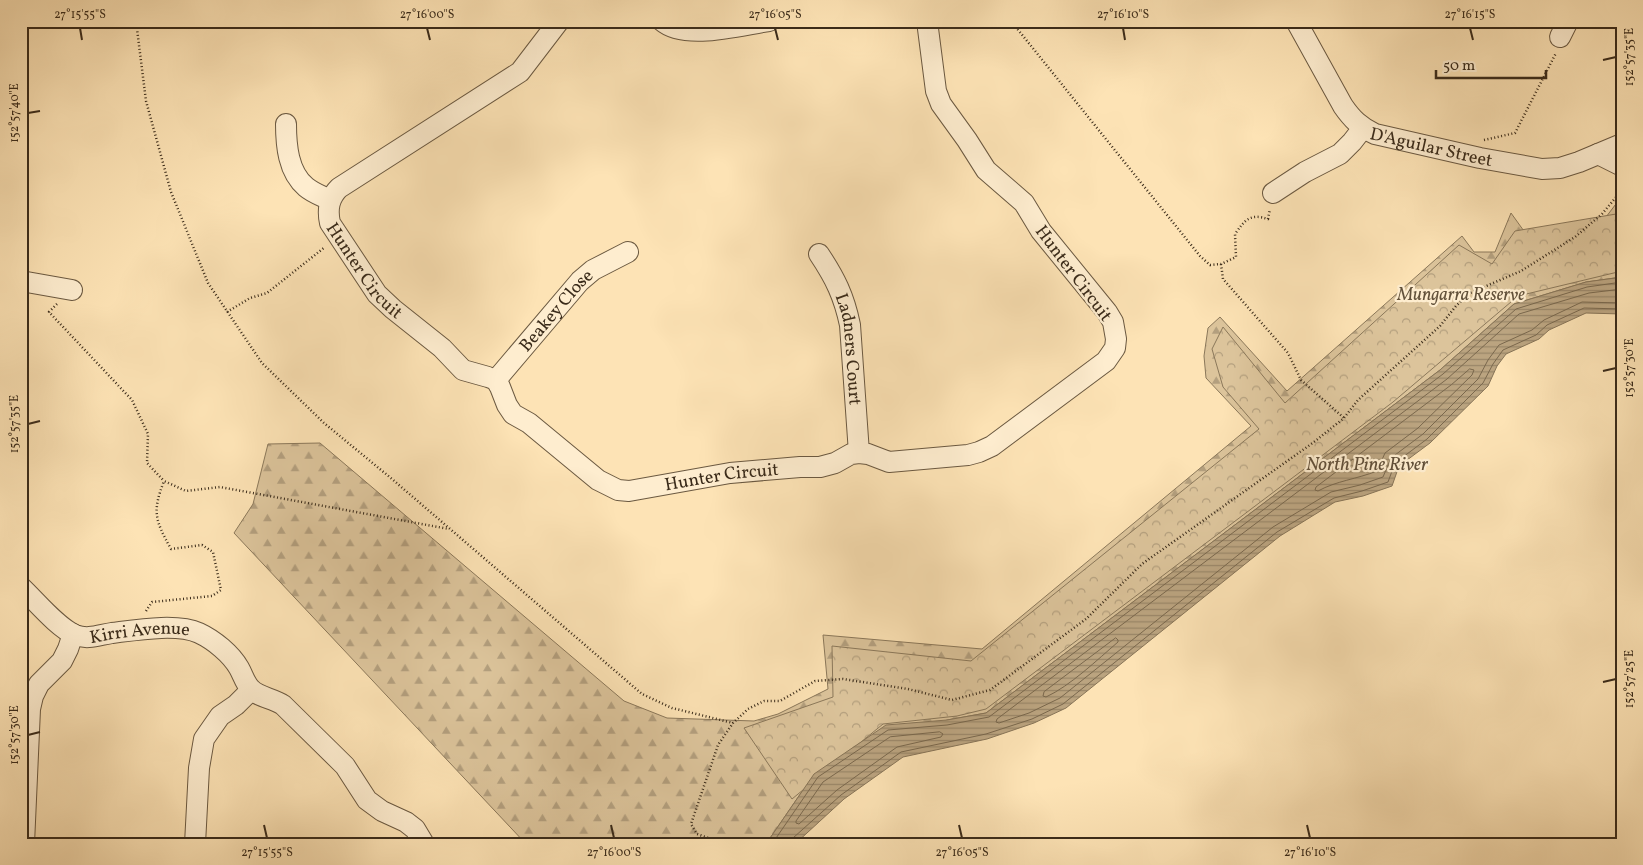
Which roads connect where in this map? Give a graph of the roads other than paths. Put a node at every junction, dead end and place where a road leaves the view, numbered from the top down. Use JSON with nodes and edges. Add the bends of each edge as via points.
{"nodes":[{"id":1,"x":559,"y":21,"type":"edge"},
{"id":2,"x":662,"y":21,"type":"edge"},
{"id":3,"x":769,"y":21,"type":"edge"},
{"id":4,"x":926,"y":21,"type":"edge"},
{"id":5,"x":1296,"y":21,"type":"edge"},
{"id":6,"x":286,"y":124,"type":"dead end"},
{"id":7,"x":1363,"y":128,"type":"junction"},
{"id":8,"x":1622,"y":144,"type":"edge"},
{"id":9,"x":1598,"y":154,"type":"junction"},
{"id":10,"x":1622,"y":166,"type":"edge"},
{"id":11,"x":1273,"y":193,"type":"road end"},
{"id":12,"x":330,"y":200,"type":"junction"},
{"id":13,"x":628,"y":252,"type":"dead end"},
{"id":14,"x":819,"y":254,"type":"dead end"},
{"id":15,"x":21,"y":281,"type":"edge"},
{"id":16,"x":72,"y":290,"type":"road end"},
{"id":17,"x":496,"y":380,"type":"junction"},
{"id":18,"x":859,"y":453,"type":"junction"},
{"id":19,"x":21,"y":587,"type":"edge"},
{"id":20,"x":73,"y":634,"type":"junction"},
{"id":21,"x":251,"y":690,"type":"junction"},
{"id":22,"x":24,"y":844,"type":"edge"},
{"id":23,"x":195,"y":844,"type":"edge"},
{"id":24,"x":424,"y":844,"type":"edge"}],
"edges":[{"from":1,"to":12,"type":"street","name":"Hunter Circuit","via":[[520,72],[339,188]]},
{"from":2,"to":3,"type":"street","via":[[686,32]]},
{"from":4,"to":18,"type":"street","name":"Hunter Circuit","via":[[936,91],[941,104],[986,170],[1024,203],[1041,232],[1107,312],[1116,331],[1115,348],[1106,361],[992,446],[979,452],[889,462]]},
{"from":5,"to":7,"type":"street","name":"D'Aguilar Street","via":[[1342,106]]},
{"from":6,"to":12,"type":"street","via":[[286,146],[298,178],[311,191]]},
{"from":7,"to":9,"type":"street","name":"D'Aguilar Street","via":[[1387,137],[1542,169],[1560,168]]},
{"from":7,"to":11,"type":"street","via":[[1340,154]]},
{"from":8,"to":9,"type":"street","name":"D'Aguilar Street"},
{"from":9,"to":10,"type":"street"},
{"from":12,"to":17,"type":"street","name":"Hunter Circuit","via":[[330,223],[377,294],[442,348],[463,370]]},
{"from":13,"to":17,"type":"street","name":"Beakey Close","via":[[580,281]]},
{"from":14,"to":18,"type":"street","name":"Ladners Court","via":[[847,308]]},
{"from":15,"to":16,"type":"street"},
{"from":17,"to":18,"type":"street","name":"Hunter Circuit","via":[[513,414],[529,423],[598,480],[618,490],[641,490],[730,473],[829,466]]},
{"from":19,"to":20,"type":"street","name":"Kirri Avenue"},
{"from":20,"to":21,"type":"street","name":"Kirri Avenue","via":[[89,638],[166,628],[198,632],[229,655]]},
{"from":20,"to":22,"type":"street","via":[[62,661],[39,684],[33,696]]},
{"from":21,"to":23,"type":"street","via":[[220,716],[204,739],[199,768]]},
{"from":21,"to":24,"type":"street","via":[[283,705],[345,766],[367,800],[406,822],[415,829]]}]}
